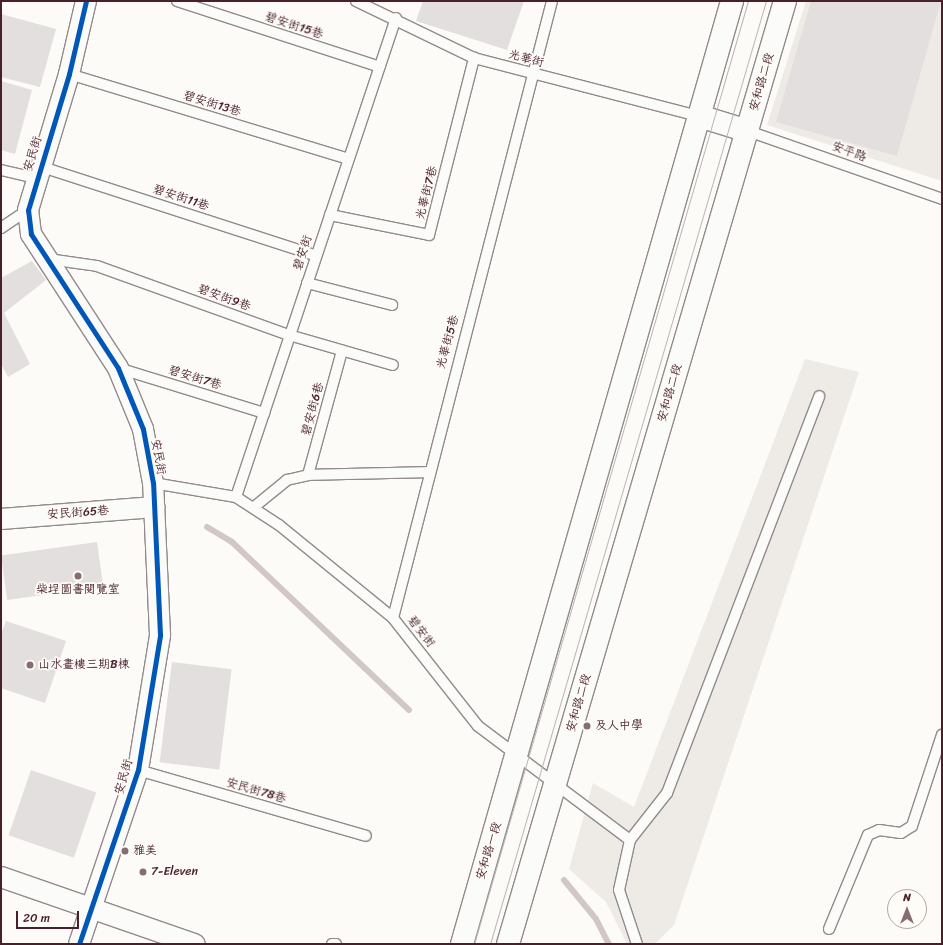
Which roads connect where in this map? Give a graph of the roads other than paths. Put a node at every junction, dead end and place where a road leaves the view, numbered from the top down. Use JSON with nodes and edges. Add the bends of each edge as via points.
{"nodes":[{"id":1,"x":177,"y":1,"type":"edge"},
{"id":2,"x":356,"y":1,"type":"edge"},
{"id":3,"x":552,"y":1,"type":"edge"},
{"id":4,"x":732,"y":1,"type":"edge"},
{"id":5,"x":785,"y":1,"type":"edge"},
{"id":6,"x":83,"y":2,"type":"edge"},
{"id":7,"x":396,"y":18,"type":"junction"},
{"id":8,"x":474,"y":58,"type":"junction"},
{"id":9,"x":380,"y":68,"type":"junction"},
{"id":10,"x":69,"y":74,"type":"junction"},
{"id":11,"x":531,"y":74,"type":"junction"},
{"id":12,"x":699,"y":116,"type":"junction"},
{"id":13,"x":748,"y":131,"type":"junction"},
{"id":14,"x":348,"y":159,"type":"junction"},
{"id":15,"x":1,"y":170,"type":"edge"},
{"id":16,"x":38,"y":172,"type":"junction"},
{"id":17,"x":942,"y":198,"type":"edge"},
{"id":18,"x":28,"y":210,"type":"junction"},
{"id":19,"x":330,"y":215,"type":"junction"},
{"id":20,"x":1,"y":228,"type":"edge"},
{"id":21,"x":315,"y":255,"type":"junction"},
{"id":22,"x":46,"y":259,"type":"junction"},
{"id":23,"x":307,"y":283,"type":"junction"},
{"id":24,"x":392,"y":305,"type":"dead end"},
{"id":25,"x":289,"y":335,"type":"junction"},
{"id":26,"x":342,"y":351,"type":"junction"},
{"id":27,"x":393,"y":365,"type":"dead end"},
{"id":28,"x":118,"y":368,"type":"junction"},
{"id":29,"x":819,"y":396,"type":"dead end"},
{"id":30,"x":264,"y":413,"type":"junction"},
{"id":31,"x":428,"y":472,"type":"junction"},
{"id":32,"x":308,"y":475,"type":"junction"},
{"id":33,"x":153,"y":483,"type":"junction"},
{"id":34,"x":236,"y":497,"type":"junction"},
{"id":35,"x":155,"y":507,"type":"junction"},
{"id":36,"x":254,"y":507,"type":"junction"},
{"id":37,"x":1,"y":519,"type":"edge"},
{"id":38,"x":393,"y":618,"type":"junction"},
{"id":39,"x":942,"y":735,"type":"edge"},
{"id":40,"x":517,"y":758,"type":"junction"},
{"id":41,"x":138,"y":770,"type":"junction"},
{"id":42,"x":555,"y":784,"type":"junction"},
{"id":43,"x":366,"y":836,"type":"dead end"},
{"id":44,"x":630,"y":840,"type":"junction"},
{"id":45,"x":1,"y":877,"type":"edge"},
{"id":46,"x":92,"y":908,"type":"junction"},
{"id":47,"x":829,"y":929,"type":"dead end"},
{"id":48,"x":78,"y":944,"type":"edge"},
{"id":49,"x":195,"y":944,"type":"edge"},
{"id":50,"x":462,"y":944,"type":"edge"},
{"id":51,"x":508,"y":944,"type":"edge"},
{"id":52,"x":637,"y":944,"type":"edge"}],
"edges":[{"from":1,"to":9,"type":"lane","name":"碧安街15巷"},
{"from":2,"to":7,"type":"lane","name":"光華街"},
{"from":3,"to":11,"type":"lane","name":"光華街5巷"},
{"from":4,"to":12,"type":"main road"},
{"from":5,"to":13,"type":"main road","name":"安和路二段"},
{"from":6,"to":10,"type":"street","name":"安民街"},
{"from":7,"to":8,"type":"lane","name":"光華街"},
{"from":7,"to":9,"type":"lane","name":"碧安街"},
{"from":8,"to":11,"type":"lane","name":"光華街"},
{"from":8,"to":19,"type":"lane","name":"光華街7巷","via":[[429,235]]},
{"from":9,"to":14,"type":"lane","name":"碧安街"},
{"from":10,"to":14,"type":"lane","name":"碧安街13巷"},
{"from":10,"to":16,"type":"street","name":"安民街"},
{"from":11,"to":12,"type":"lane","name":"光華街"},
{"from":11,"to":31,"type":"lane","name":"光華街5巷"},
{"from":12,"to":13,"type":"main road"},
{"from":12,"to":40,"type":"main road"},
{"from":13,"to":17,"type":"lane","name":"安平路"},
{"from":13,"to":42,"type":"main road","name":"安和路二段"},
{"from":14,"to":19,"type":"lane","name":"碧安街"},
{"from":15,"to":16,"type":"lane","name":"碧安街11巷"},
{"from":16,"to":18,"type":"street","name":"安民街"},
{"from":16,"to":21,"type":"lane","name":"碧安街11巷"},
{"from":18,"to":20,"type":"lane"},
{"from":18,"to":22,"type":"street","name":"安民街","via":[[31,234]]},
{"from":19,"to":21,"type":"lane","name":"碧安街"},
{"from":21,"to":23,"type":"lane","name":"碧安街"},
{"from":22,"to":25,"type":"lane","name":"碧安街9巷","via":[[97,266]]},
{"from":22,"to":28,"type":"street","name":"安民街","via":[[73,295]]},
{"from":23,"to":24,"type":"lane"},
{"from":23,"to":25,"type":"lane","name":"碧安街"},
{"from":25,"to":26,"type":"lane","name":"碧安街9巷"},
{"from":25,"to":30,"type":"lane","name":"碧安街"},
{"from":26,"to":27,"type":"lane","name":"碧安街9巷"},
{"from":26,"to":32,"type":"lane","name":"碧安街6巷"},
{"from":28,"to":30,"type":"lane","name":"碧安街7巷"},
{"from":28,"to":33,"type":"street","name":"安民街","via":[[143,429]]},
{"from":29,"to":44,"type":"lane","via":[[667,793]]},
{"from":30,"to":34,"type":"lane","name":"碧安街"},
{"from":31,"to":32,"type":"lane"},
{"from":31,"to":38,"type":"lane","name":"光華街5巷"},
{"from":32,"to":36,"type":"lane","via":[[287,480]]},
{"from":33,"to":34,"type":"lane","name":"碧安街"},
{"from":33,"to":35,"type":"street","name":"安民街"},
{"from":34,"to":36,"type":"lane","name":"碧安街"},
{"from":35,"to":37,"type":"street","name":"安民街65巷"},
{"from":35,"to":41,"type":"street","name":"安民街","via":[[160,635]]},
{"from":36,"to":38,"type":"lane","name":"碧安街"},
{"from":38,"to":40,"type":"lane","name":"碧安街","via":[[478,726]]},
{"from":39,"to":47,"type":"lane","via":[[912,826],[901,833],[879,830],[868,835]]},
{"from":40,"to":42,"type":"lane","name":"碧安街"},
{"from":40,"to":50,"type":"main road","name":"安和路一段"},
{"from":41,"to":43,"type":"lane","name":"安民街78巷"},
{"from":41,"to":46,"type":"street","name":"安民街"},
{"from":42,"to":44,"type":"lane","name":"碧安街"},
{"from":42,"to":51,"type":"main road"},
{"from":44,"to":52,"type":"lane","via":[[619,890]]},
{"from":45,"to":46,"type":"street"},
{"from":46,"to":48,"type":"street","name":"安民街"},
{"from":46,"to":49,"type":"street"}]}
